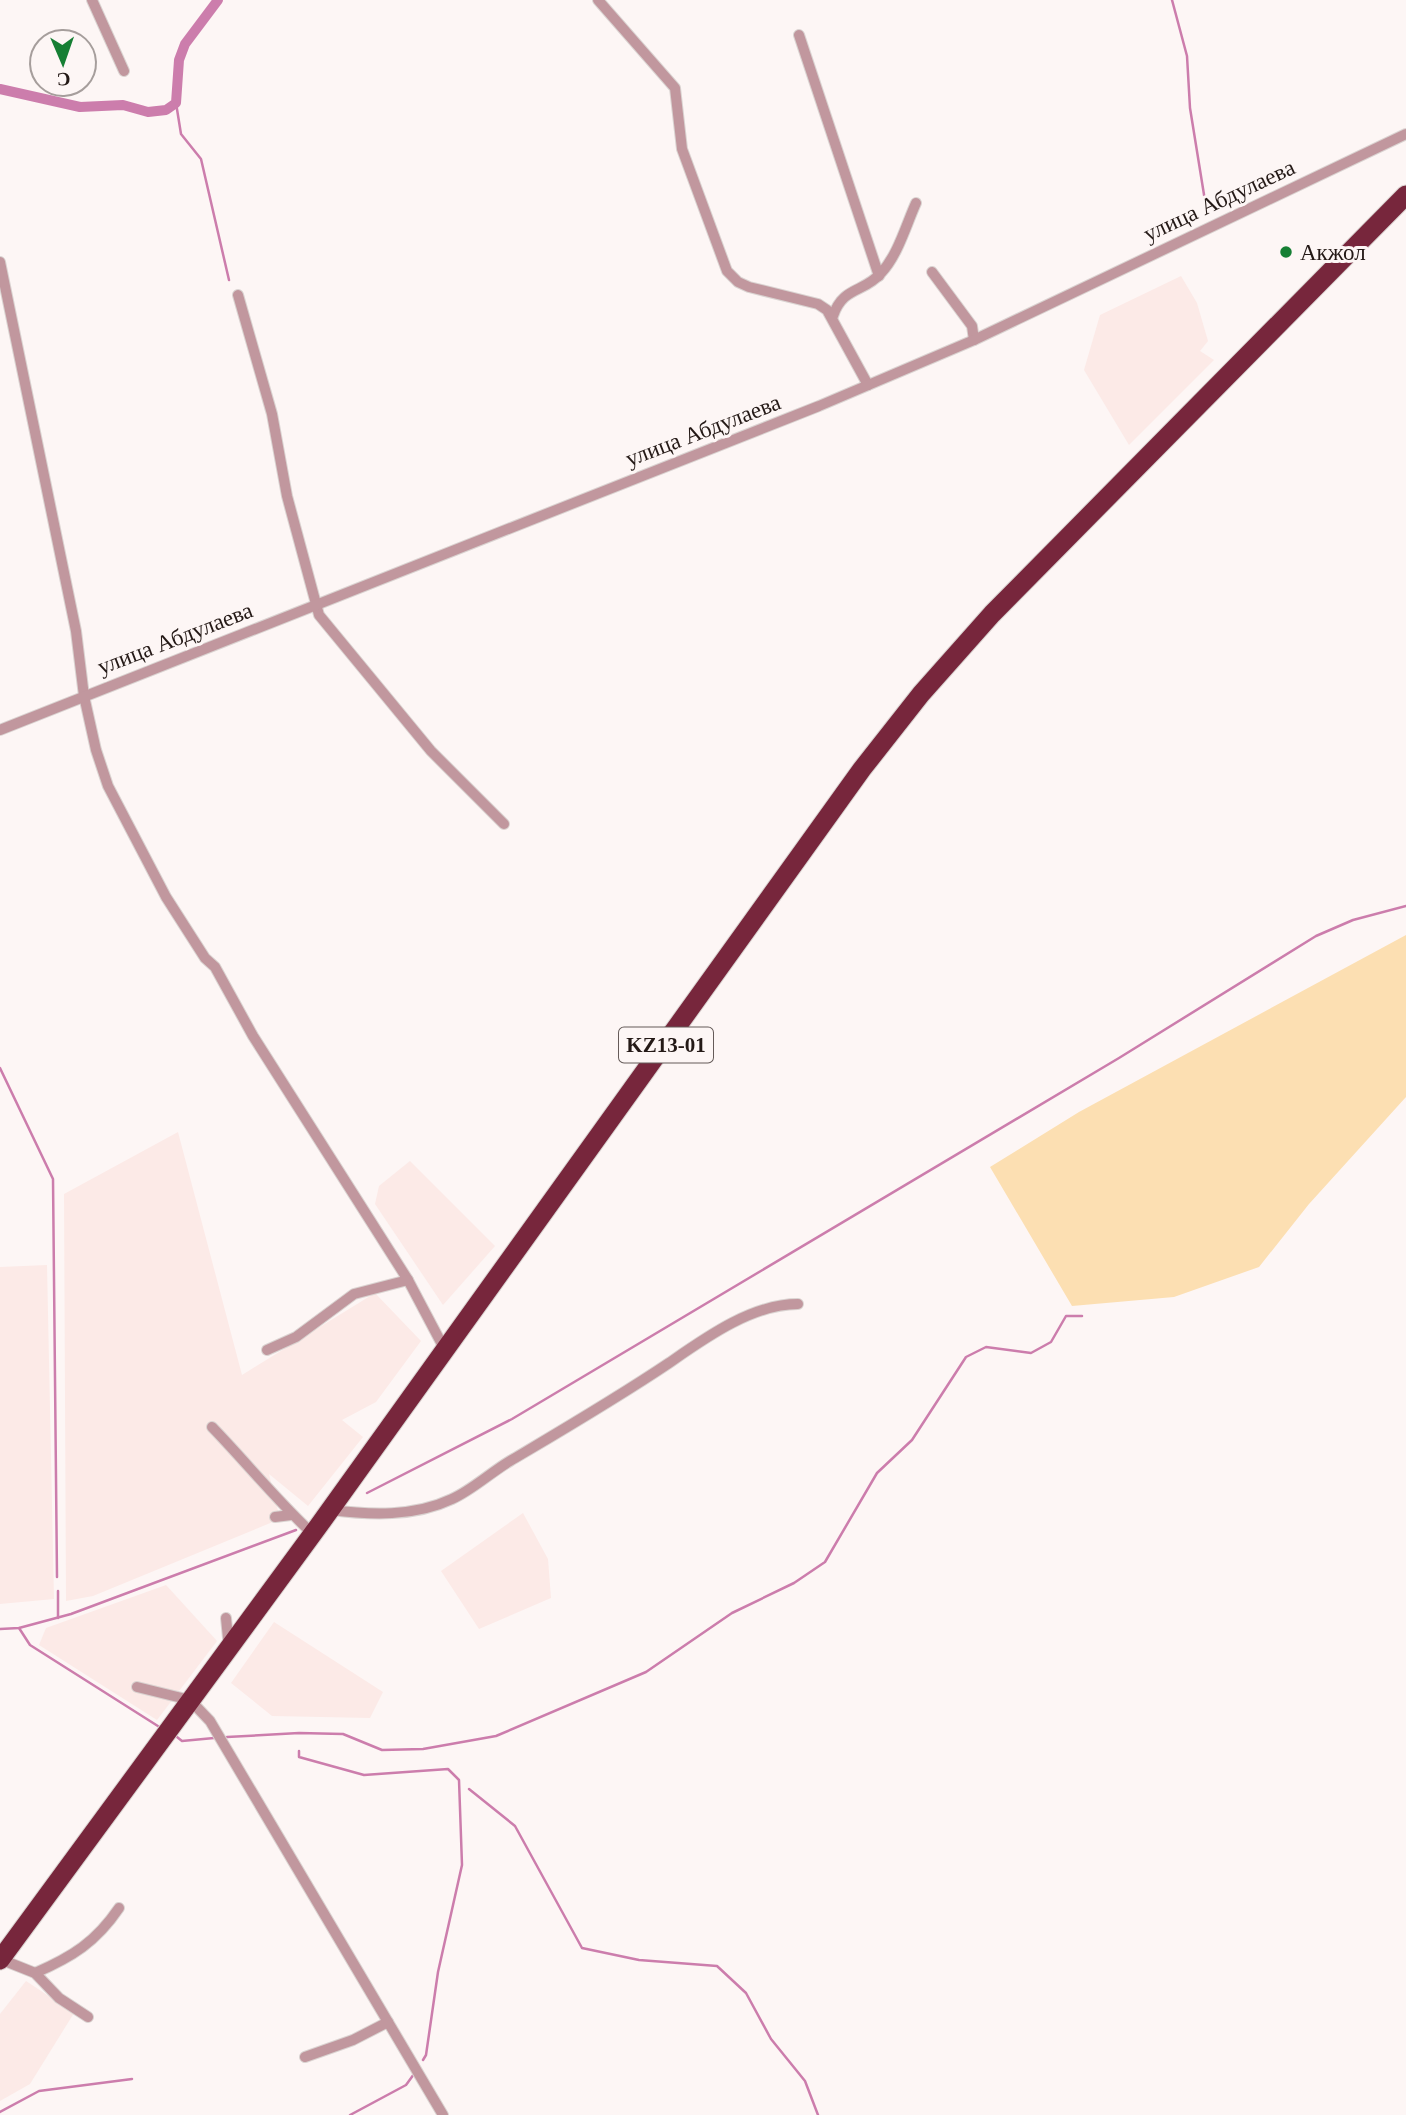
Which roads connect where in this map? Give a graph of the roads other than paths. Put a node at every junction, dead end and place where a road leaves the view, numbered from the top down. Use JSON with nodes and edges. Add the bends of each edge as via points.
{"nodes":[{"id":1,"x":92,"y":0,"type":"edge"},
{"id":2,"x":598,"y":0,"type":"edge"},
{"id":3,"x":799,"y":35,"type":"dead end"},
{"id":4,"x":124,"y":71,"type":"dead end"},
{"id":5,"x":1406,"y":134,"type":"edge"},
{"id":6,"x":1394,"y":140,"type":"junction"},
{"id":7,"x":1406,"y":140,"type":"edge"},
{"id":8,"x":1406,"y":195,"type":"edge"},
{"id":9,"x":916,"y":203,"type":"dead end"},
{"id":10,"x":0,"y":262,"type":"edge"},
{"id":11,"x":932,"y":272,"type":"dead end"},
{"id":12,"x":879,"y":276,"type":"junction"},
{"id":13,"x":3,"y":289,"type":"edge"},
{"id":14,"x":238,"y":295,"type":"dead end"},
{"id":15,"x":833,"y":316,"type":"junction"},
{"id":16,"x":974,"y":340,"type":"junction"},
{"id":17,"x":868,"y":385,"type":"junction"},
{"id":18,"x":316,"y":606,"type":"junction"},
{"id":19,"x":84,"y":696,"type":"junction"},
{"id":20,"x":0,"y":730,"type":"edge"},
{"id":21,"x":505,"y":824,"type":"dead end"},
{"id":22,"x":408,"y":1280,"type":"junction"},
{"id":23,"x":797,"y":1304,"type":"dead end"},
{"id":24,"x":267,"y":1350,"type":"dead end"},
{"id":25,"x":445,"y":1350,"type":"junction"},
{"id":26,"x":212,"y":1427,"type":"dead end"},
{"id":27,"x":331,"y":1510,"type":"junction"},
{"id":28,"x":291,"y":1515,"type":"junction"},
{"id":29,"x":275,"y":1517,"type":"dead end"},
{"id":30,"x":313,"y":1534,"type":"junction"},
{"id":31,"x":226,"y":1618,"type":"dead end"},
{"id":32,"x":229,"y":1647,"type":"junction"},
{"id":33,"x":137,"y":1686,"type":"dead end"},
{"id":34,"x":190,"y":1700,"type":"junction"},
{"id":35,"x":119,"y":1908,"type":"dead end"},
{"id":36,"x":0,"y":1959,"type":"edge"},
{"id":37,"x":35,"y":1973,"type":"junction"},
{"id":38,"x":88,"y":2017,"type":"dead end"},
{"id":39,"x":388,"y":2022,"type":"junction"},
{"id":40,"x":305,"y":2057,"type":"dead end"},
{"id":41,"x":443,"y":2115,"type":"edge"}],
"edges":[{"from":1,"to":4,"type":"street"},
{"from":2,"to":15,"type":"street","via":[[675,88],[682,149],[718,253],[732,278],[749,287],[818,304]]},
{"from":3,"to":12,"type":"street"},
{"from":5,"to":6,"type":"street","name":"улица Абдулаева"},
{"from":6,"to":7,"type":"street"},
{"from":6,"to":16,"type":"street","name":"улица Абдулаева"},
{"from":8,"to":25,"type":"highway","number":"KZ13-01","via":[[1028,576],[921,694]]},
{"from":9,"to":12,"type":"street"},
{"from":10,"to":13,"type":"street"},
{"from":11,"to":16,"type":"street","via":[[972,326]]},
{"from":12,"to":15,"type":"street","via":[[848,293]]},
{"from":13,"to":19,"type":"street","via":[[50,479]]},
{"from":14,"to":18,"type":"street","via":[[272,414],[287,496]]},
{"from":15,"to":17,"type":"street"},
{"from":16,"to":17,"type":"street","name":"улица Абдулаева"},
{"from":17,"to":18,"type":"street","name":"улица Абдулаева"},
{"from":18,"to":19,"type":"street","name":"улица Абдулаева"},
{"from":18,"to":21,"type":"street","via":[[323,623],[431,751]]},
{"from":19,"to":20,"type":"street","name":"улица Абдулаева"},
{"from":19,"to":22,"type":"street","via":[[108,786],[159,886],[215,967],[253,1036]]},
{"from":22,"to":24,"type":"street","via":[[354,1294],[296,1337]]},
{"from":22,"to":25,"type":"street"},
{"from":23,"to":27,"type":"street","via":[[779,1304],[712,1334],[608,1405],[452,1499],[400,1513]]},
{"from":25,"to":27,"type":"highway","number":"KZ13-01"},
{"from":26,"to":28,"type":"street"},
{"from":27,"to":30,"type":"highway","number":"KZ13-01"},
{"from":28,"to":29,"type":"street"},
{"from":28,"to":30,"type":"street"},
{"from":30,"to":32,"type":"highway","number":"KZ13-01"},
{"from":31,"to":32,"type":"street"},
{"from":32,"to":34,"type":"highway","number":"KZ13-01"},
{"from":33,"to":34,"type":"street"},
{"from":34,"to":36,"type":"highway","number":"KZ13-01"},
{"from":34,"to":39,"type":"street","via":[[216,1729]]},
{"from":35,"to":37,"type":"street","via":[[103,1932],[83,1948]]},
{"from":36,"to":37,"type":"street"},
{"from":37,"to":38,"type":"street","via":[[59,1998]]},
{"from":39,"to":40,"type":"street"},
{"from":39,"to":41,"type":"street"}]}
